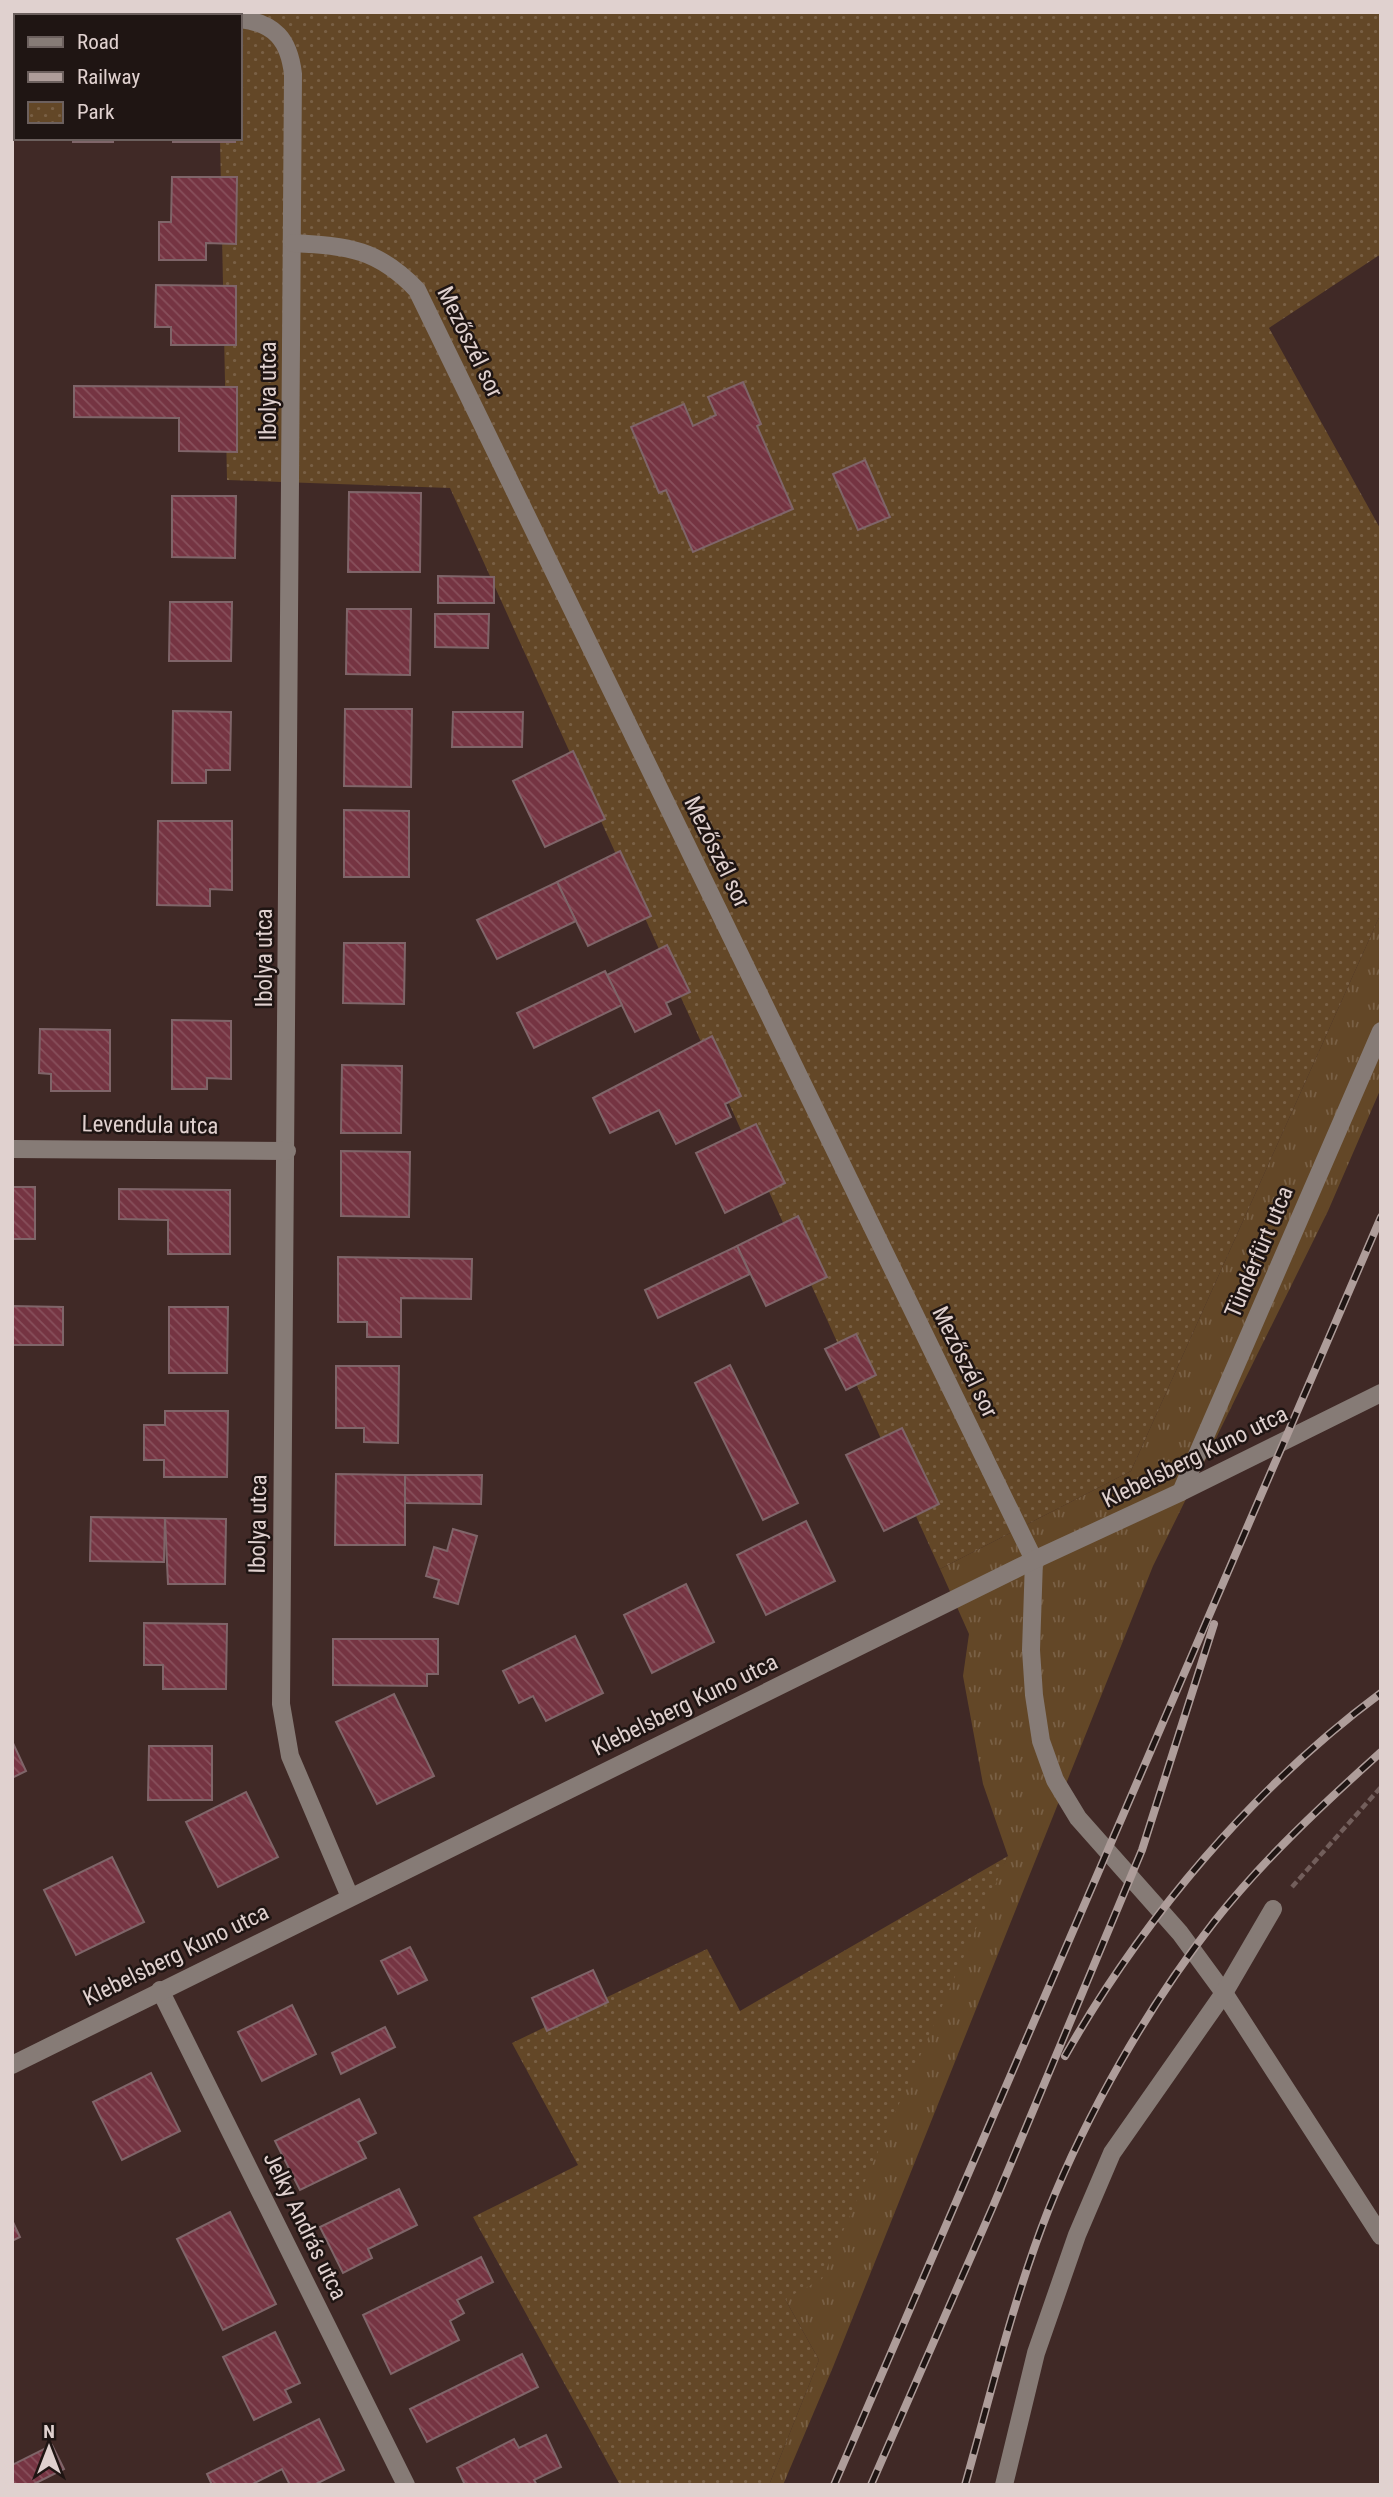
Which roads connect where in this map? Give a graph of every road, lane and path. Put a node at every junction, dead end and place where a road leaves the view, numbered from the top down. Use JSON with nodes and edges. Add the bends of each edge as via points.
{"nodes":[{"id":1,"x":248,"y":20,"type":"edge"},
{"id":2,"x":293,"y":243,"type":"junction"},
{"id":3,"x":1381,"y":1031,"type":"edge"},
{"id":4,"x":12,"y":1149,"type":"edge"},
{"id":5,"x":287,"y":1151,"type":"junction"},
{"id":6,"x":1381,"y":1393,"type":"edge"},
{"id":7,"x":1181,"y":1492,"type":"junction"},
{"id":8,"x":1034,"y":1560,"type":"junction"},
{"id":9,"x":1381,"y":1787,"type":"edge"},
{"id":10,"x":350,"y":1897,"type":"junction"},
{"id":11,"x":1273,"y":1909,"type":"joint"},
{"id":12,"x":160,"y":1990,"type":"junction"},
{"id":13,"x":1224,"y":1993,"type":"junction"},
{"id":14,"x":12,"y":2065,"type":"edge"},
{"id":15,"x":1381,"y":2236,"type":"edge"},
{"id":16,"x":407,"y":2485,"type":"edge"},
{"id":17,"x":1004,"y":2485,"type":"edge"}],
"edges":[{"from":1,"to":2,"type":"street","name":"Ibolya utca","via":[[276,33],[291,51]]},
{"from":2,"to":5,"type":"street","name":"Ibolya utca"},
{"from":2,"to":8,"type":"street","name":"Mezőszél sor","via":[[374,254],[397,268],[417,290]]},
{"from":3,"to":7,"type":"street","name":"Tündérfürt utca"},
{"from":4,"to":5,"type":"street","name":"Levendula utca"},
{"from":5,"to":10,"type":"street","name":"Ibolya utca","via":[[281,1704],[290,1756]]},
{"from":6,"to":7,"type":"street","name":"Klebelsberg Kuno utca"},
{"from":7,"to":8,"type":"street","name":"Klebelsberg Kuno utca"},
{"from":8,"to":10,"type":"street","name":"Klebelsberg Kuno utca"},
{"from":8,"to":13,"type":"street","via":[[1034,1695],[1041,1741],[1055,1780],[1078,1818],[1180,1933]]},
{"from":9,"to":11,"type":"path"},
{"from":10,"to":12,"type":"street","name":"Klebelsberg Kuno utca"},
{"from":11,"to":13,"type":"street"},
{"from":12,"to":14,"type":"street","name":"Klebelsberg Kuno utca"},
{"from":12,"to":16,"type":"street","name":"Jelky András utca"},
{"from":13,"to":15,"type":"street"},
{"from":13,"to":17,"type":"street","via":[[1112,2153],[1077,2235],[1036,2353]]}]}
